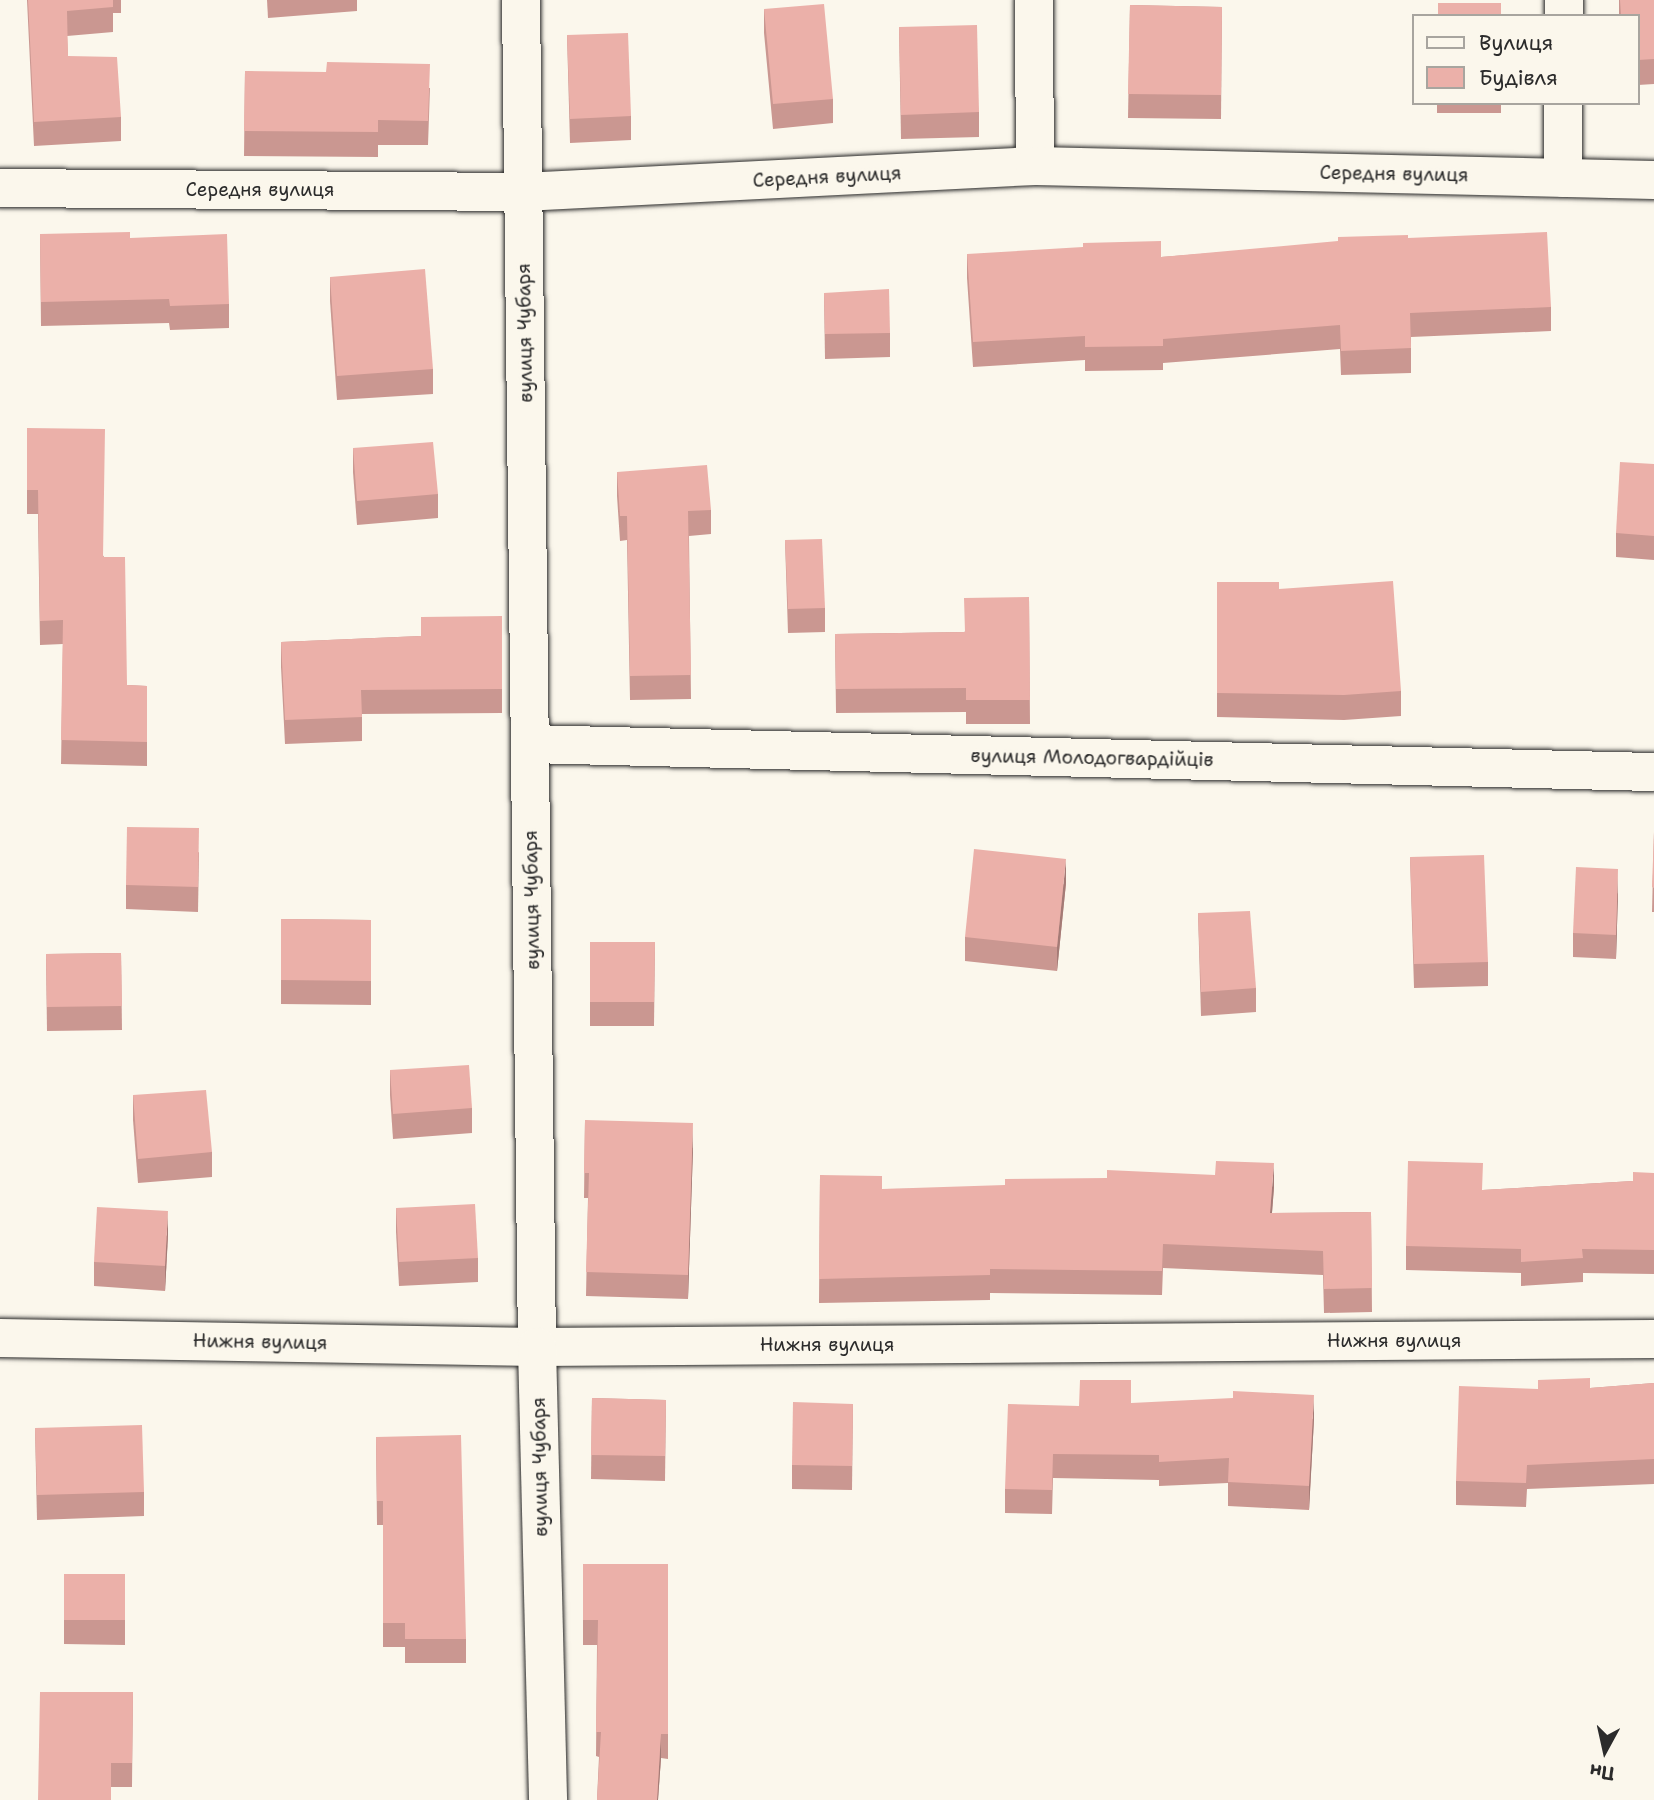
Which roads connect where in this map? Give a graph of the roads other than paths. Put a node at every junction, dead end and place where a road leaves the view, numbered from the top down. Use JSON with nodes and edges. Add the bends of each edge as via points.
{"nodes":[{"id":1,"x":521,"y":0,"type":"edge"},
{"id":2,"x":1034,"y":0,"type":"edge"},
{"id":3,"x":1563,"y":105,"type":"edge"},
{"id":4,"x":1035,"y":166,"type":"junction"},
{"id":5,"x":1563,"y":178,"type":"junction"},
{"id":6,"x":1654,"y":180,"type":"edge"},
{"id":7,"x":0,"y":188,"type":"edge"},
{"id":8,"x":523,"y":192,"type":"junction"},
{"id":9,"x":530,"y":744,"type":"junction"},
{"id":10,"x":1654,"y":772,"type":"edge"},
{"id":11,"x":0,"y":1338,"type":"edge"},
{"id":12,"x":1654,"y":1339,"type":"edge"},
{"id":13,"x":537,"y":1347,"type":"junction"},
{"id":14,"x":548,"y":1800,"type":"edge"}],
"edges":[{"from":1,"to":8,"type":"street","name":"вулиця Чубаря"},
{"from":2,"to":4,"type":"street"},
{"from":3,"to":5,"type":"street"},
{"from":4,"to":5,"type":"street","name":"Середня вулиця"},
{"from":4,"to":8,"type":"street","name":"Середня вулиця"},
{"from":5,"to":6,"type":"street","name":"Середня вулиця"},
{"from":7,"to":8,"type":"street","name":"Середня вулиця"},
{"from":8,"to":9,"type":"street","name":"вулиця Чубаря"},
{"from":9,"to":10,"type":"street","name":"вулиця Молодогвардійців"},
{"from":9,"to":13,"type":"street","name":"вулиця Чубаря"},
{"from":11,"to":13,"type":"street","name":"Нижня вулиця"},
{"from":12,"to":13,"type":"street","name":"Нижня вулиця"},
{"from":13,"to":14,"type":"street","name":"вулиця Чубаря"}]}
